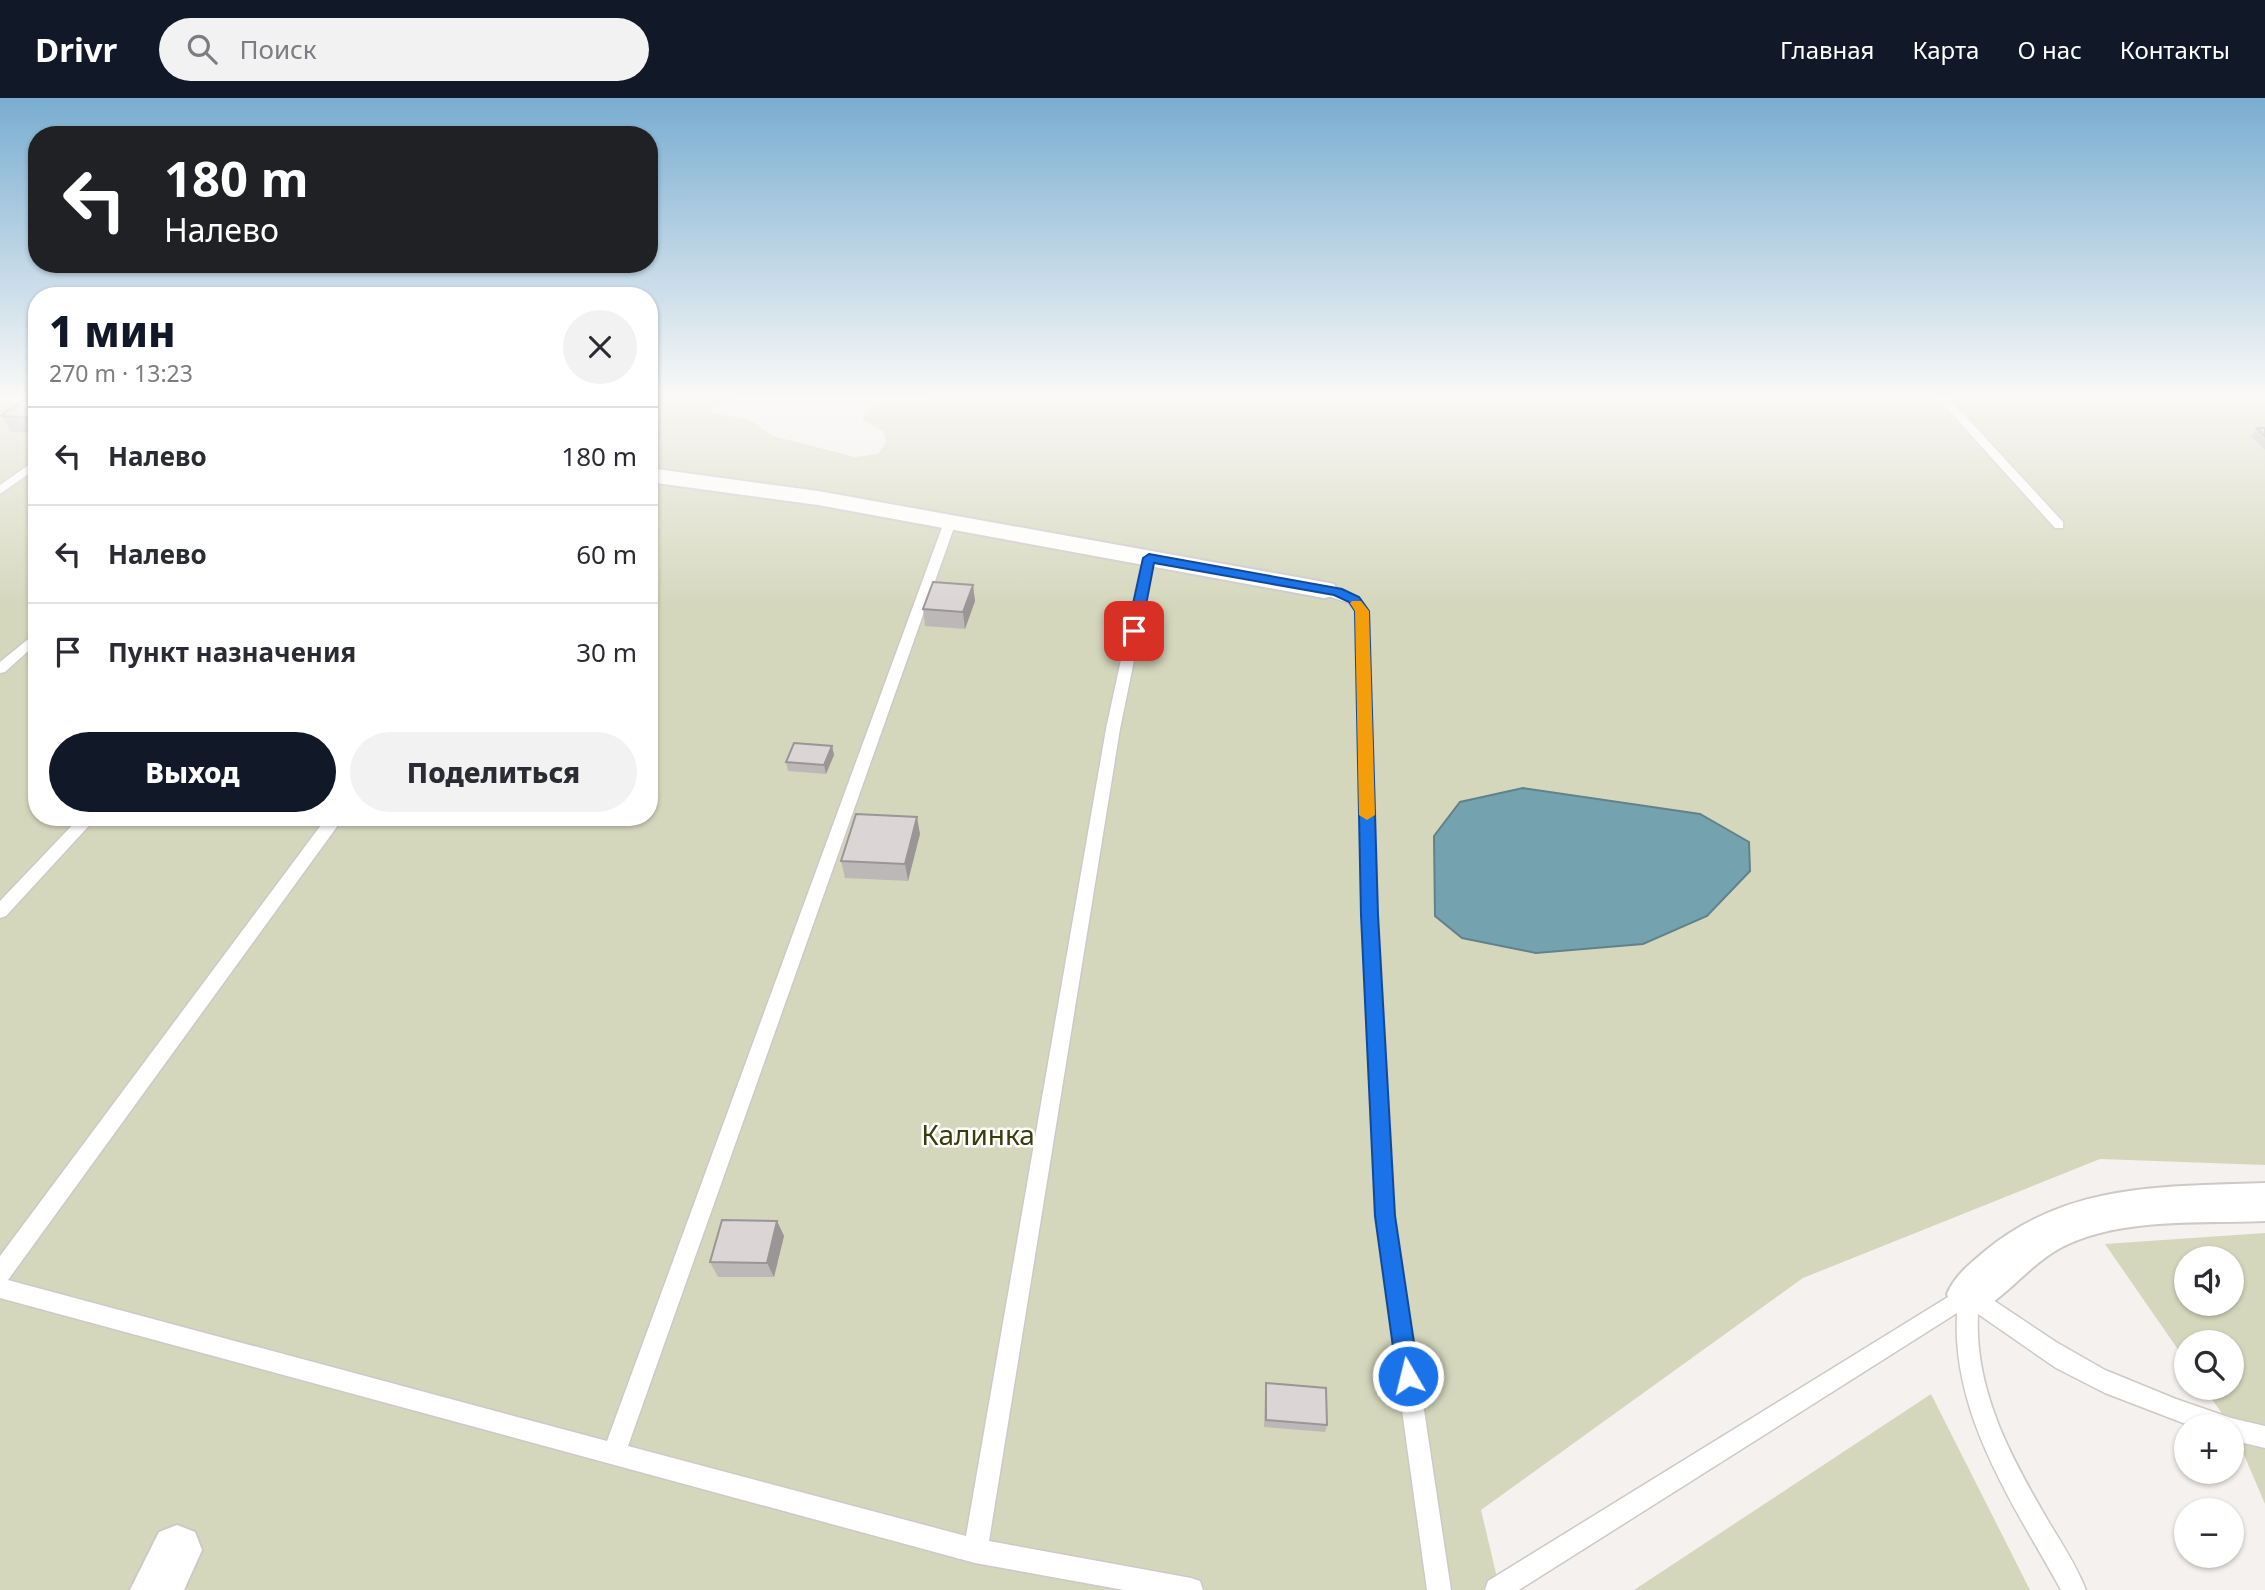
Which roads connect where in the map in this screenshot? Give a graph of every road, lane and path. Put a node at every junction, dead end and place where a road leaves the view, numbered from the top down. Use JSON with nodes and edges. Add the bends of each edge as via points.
{"nodes":[{"id":1,"x":2004,"y":465,"type":"edge"},
{"id":2,"x":28,"y":469,"type":"edge"},
{"id":3,"x":658,"y":476,"type":"edge"},
{"id":4,"x":0,"y":491,"type":"edge"},
{"id":5,"x":950,"y":522,"type":"junction"},
{"id":6,"x":2059,"y":525,"type":"dead end"},
{"id":7,"x":1149,"y":558,"type":"junction"},
{"id":8,"x":1324,"y":590,"type":"joint"},
{"id":9,"x":28,"y":644,"type":"edge"},
{"id":10,"x":0,"y":668,"type":"edge"},
{"id":11,"x":81,"y":826,"type":"edge"},
{"id":12,"x":329,"y":826,"type":"edge"},
{"id":13,"x":0,"y":912,"type":"edge"},
{"id":14,"x":2265,"y":1202,"type":"edge"},
{"id":15,"x":0,"y":1273,"type":"edge"},
{"id":16,"x":0,"y":1288,"type":"edge"},
{"id":17,"x":1969,"y":1294,"type":"junction"},
{"id":18,"x":2188,"y":1414,"type":"edge"},
{"id":19,"x":2244,"y":1432,"type":"edge"},
{"id":20,"x":2265,"y":1437,"type":"edge"},
{"id":21,"x":614,"y":1454,"type":"junction"},
{"id":22,"x":975,"y":1551,"type":"junction"},
{"id":23,"x":1191,"y":1590,"type":"edge"},
{"id":24,"x":1439,"y":1590,"type":"edge"},
{"id":25,"x":1497,"y":1590,"type":"edge"},
{"id":26,"x":2074,"y":1590,"type":"edge"}],
"edges":[{"from":1,"to":6,"type":"lane"},
{"from":2,"to":4,"type":"lane"},
{"from":3,"to":5,"type":"street"},
{"from":5,"to":7,"type":"street"},
{"from":5,"to":21,"type":"lane"},
{"from":7,"to":8,"type":"street"},
{"from":7,"to":22,"type":"lane","via":[[1113,729]]},
{"from":8,"to":24,"type":"lane","via":[[1354,600],[1362,611],[1370,915],[1385,1216]]},
{"from":9,"to":10,"type":"lane"},
{"from":11,"to":13,"type":"lane"},
{"from":12,"to":15,"type":"lane"},
{"from":14,"to":17,"type":"street","via":[[2120,1209],[2050,1232],[2009,1258]]},
{"from":16,"to":21,"type":"lane"},
{"from":17,"to":18,"type":"lane","via":[[2095,1377]]},
{"from":17,"to":25,"type":"lane"},
{"from":17,"to":26,"type":"lane","via":[[1965,1321],[1986,1427]]},
{"from":19,"to":20,"type":"lane"},
{"from":21,"to":22,"type":"lane"},
{"from":22,"to":23,"type":"lane"}]}
